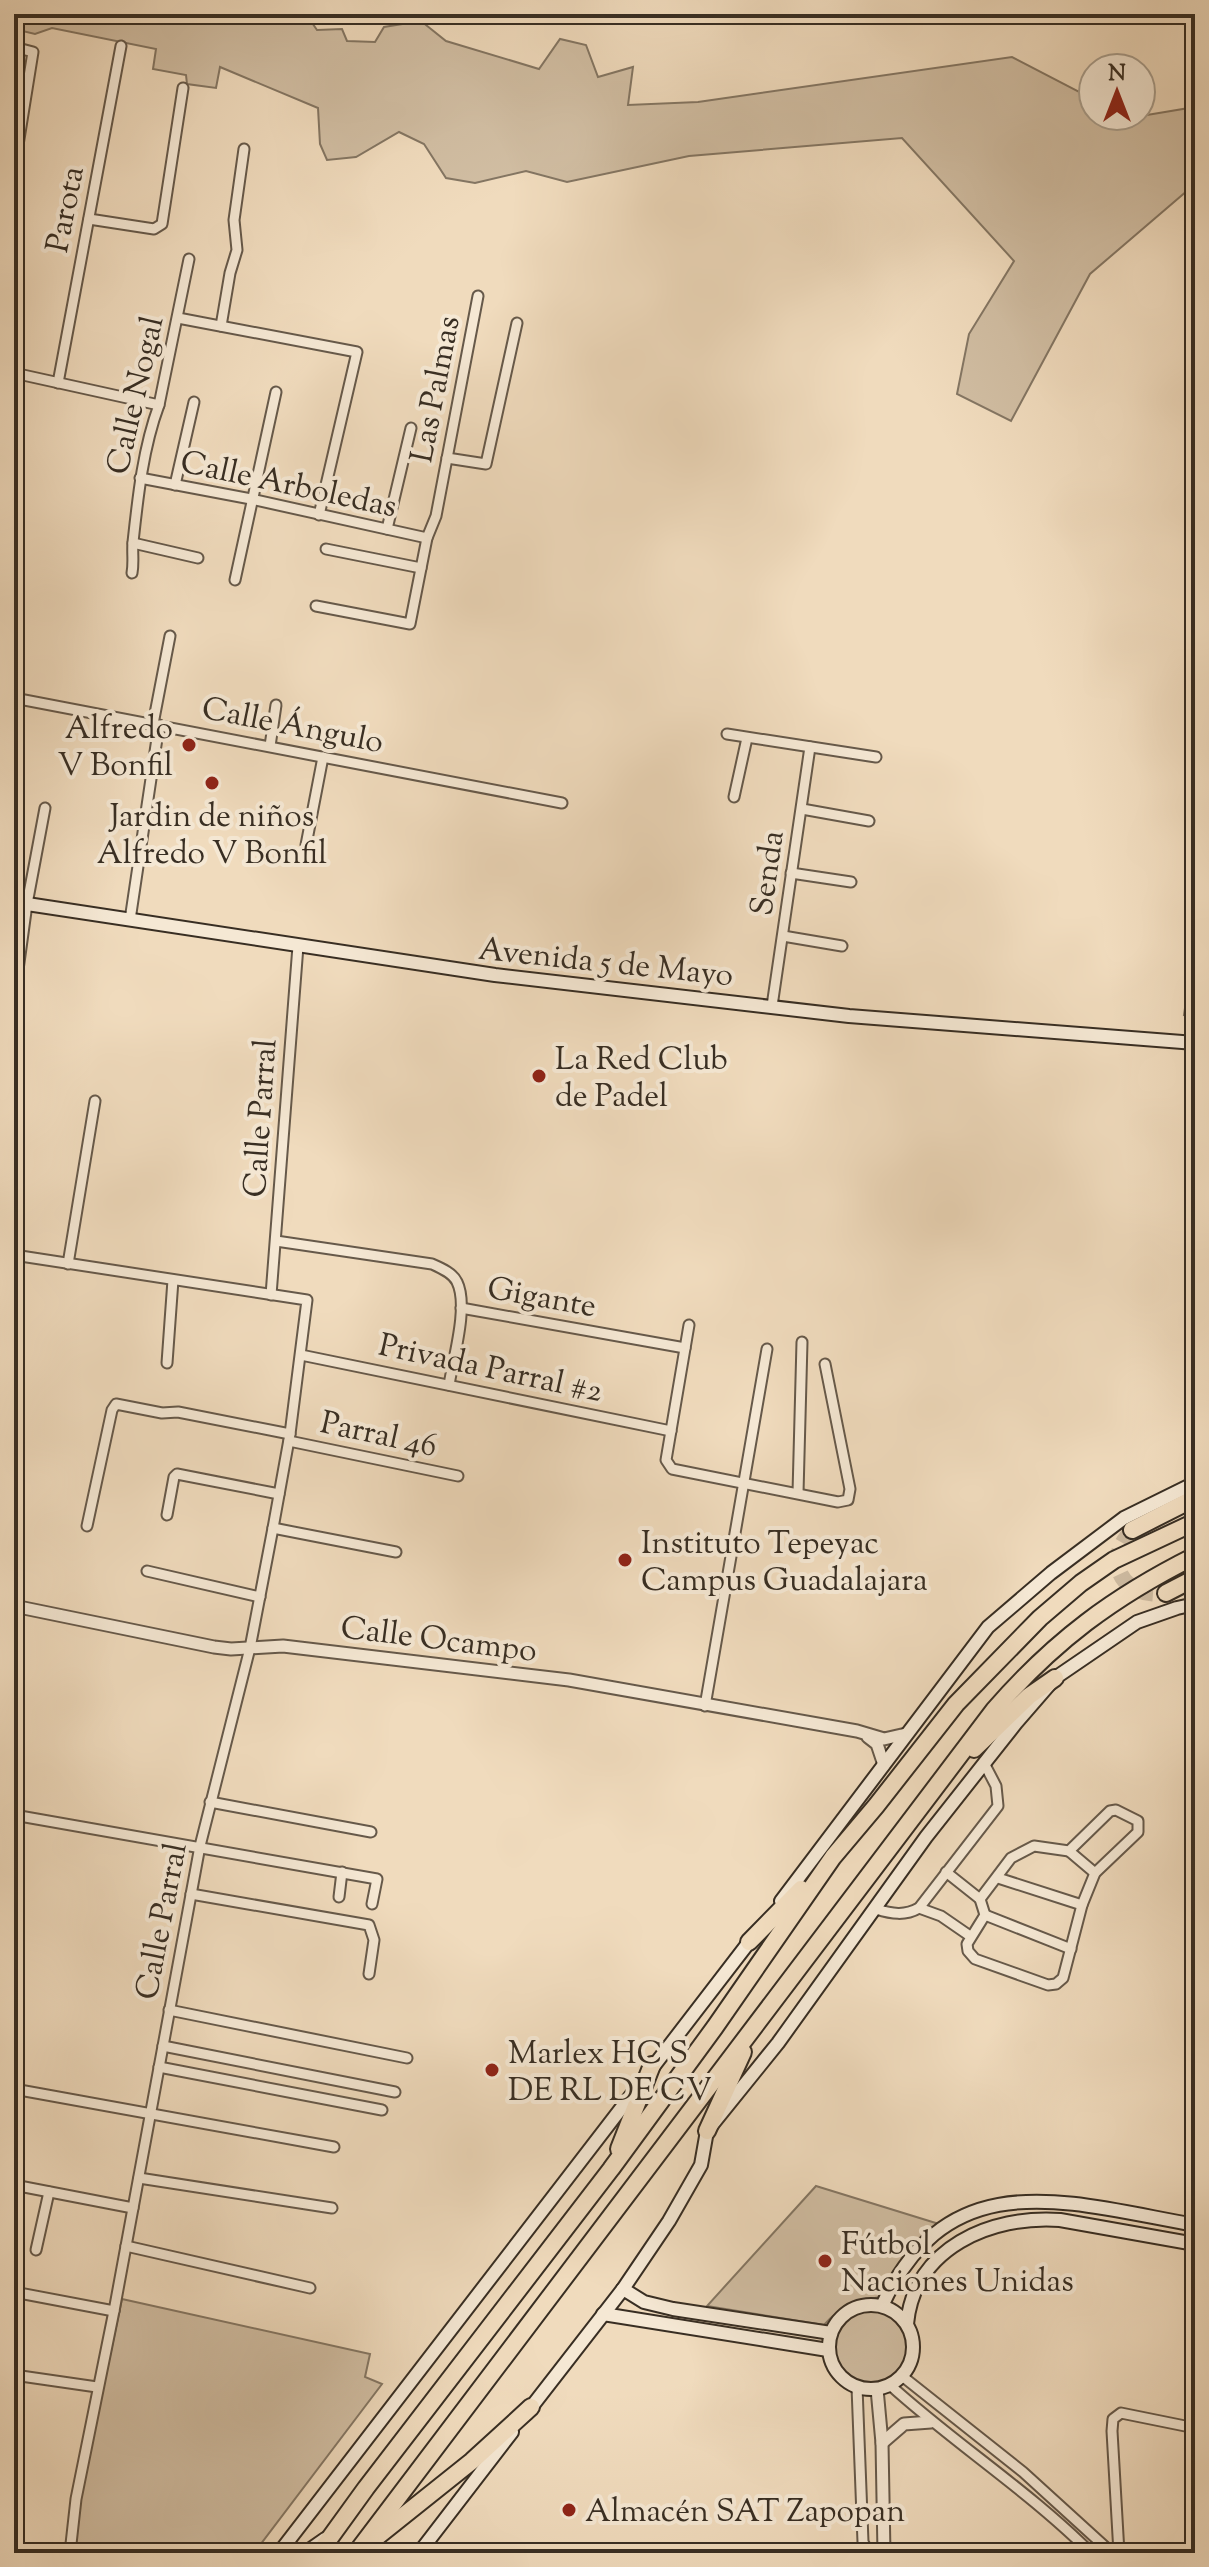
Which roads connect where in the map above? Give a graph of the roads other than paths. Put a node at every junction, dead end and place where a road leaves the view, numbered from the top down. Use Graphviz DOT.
graph roads {
  1 [pos="121,46"];
  2 [pos="14,47"];
  3 [pos="183,88"];
  4 [pos="18,122"];
  5 [pos="244,149"];
  6 [pos="14,170"];
  7 [pos="89,219"];
  8 [pos="189,259"];
  9 [pos="478,296"];
  10 [pos="178,318"];
  11 [pos="517,323"];
  12 [pos="221,326"];
  13 [pos="14,373"];
  14 [pos="58,383"];
  15 [pos="276,392"];
  16 [pos="194,402"];
  17 [pos="159,405"];
  18 [pos="411,428"];
  19 [pos="447,458"];
  20 [pos="140,478"];
  21 [pos="175,485"];
  22 [pos="251,499"];
  23 [pos="319,515"];
  24 [pos="387,529"];
  25 [pos="427,538"];
  26 [pos="133,543"];
  27 [pos="326,549"];
  28 [pos="198,558"];
  29 [pos="421,568"];
  30 [pos="132,573"];
  31 [pos="235,580"];
  32 [pos="316,606"];
  33 [pos="170,636"];
  34 [pos="14,698"];
  35 [pos="276,705"];
  36 [pos="156,724"];
  37 [pos="727,734"];
  38 [pos="747,738"];
  39 [pos="270,746"];
  40 [pos="810,747"];
  41 [pos="323,757"];
  42 [pos="876,757"];
  43 [pos="734,797"];
  44 [pos="562,803"];
  45 [pos="45,808"];
  46 [pos="802,809"];
  47 [pos="869,821"];
  48 [pos="306,845"];
  49 [pos="791,873"];
  50 [pos="851,882"];
  51 [pos="20,903"];
  52 [pos="130,920"];
  53 [pos="783,936"];
  54 [pos="298,946"];
  55 [pos="842,946"];
  56 [pos="14,999"];
  57 [pos="772,1006"];
  58 [pos="1195,1043"];
  59 [pos="95,1101"];
  60 [pos="276,1241"];
  61 [pos="14,1255"];
  62 [pos="68,1264"];
  63 [pos="173,1280"];
  64 [pos="271,1295"];
  65 [pos="461,1308"];
  66 [pos="689,1325"];
  67 [pos="802,1342"];
  68 [pos="685,1348"];
  69 [pos="767,1349"];
  70 [pos="301,1355"];
  71 [pos="167,1363"];
  72 [pos="825,1364"];
  73 [pos="449,1385"];
  74 [pos="671,1431"];
  75 [pos="290,1437"];
  76 [pos="458,1476"];
  77 [pos="746,1482"];
  78 [pos="1195,1483"];
  79 [pos="798,1493"];
  80 [pos="279,1494"];
  81 [pos="1195,1498"];
  82 [pos="167,1515"];
  83 [pos="1195,1522"];
  84 [pos="87,1526"];
  85 [pos="273,1528"];
  86 [pos="1132,1530"];
  87 [pos="396,1552"];
  88 [pos="1195,1556"];
  89 [pos="147,1571"];
  90 [pos="1195,1578"];
  91 [pos="1166,1593"];
  92 [pos="260,1597"];
  93 [pos="1195,1604"];
  94 [pos="14,1606"];
  95 [pos="250,1648"];
  96 [pos="1055,1678"];
  97 [pos="705,1706"];
  98 [pos="857,1731"];
  99 [pos="906,1734"];
  100 [pos="984,1763"];
  101 [pos="884,1765"];
  102 [pos="937,1787"];
  103 [pos="210,1802"];
  104 [pos="14,1815"];
  105 [pos="371,1832"];
  106 [pos="200,1846"];
  107 [pos="1069,1851"];
  108 [pos="833,1857"];
  109 [pos="342,1872"];
  110 [pos="946,1872"];
  111 [pos="1095,1873"];
  112 [pos="998,1878"];
  113 [pos="191,1894"];
  114 [pos="339,1897"];
  115 [pos="980,1899"];
  116 [pos="372,1904"];
  117 [pos="1082,1905"];
  118 [pos="919,1908"];
  119 [pos="876,1909"];
  120 [pos="985,1915"];
  121 [pos="970,1936"];
  122 [pos="749,1942"];
  123 [pos="1071,1949"];
  124 [pos="369,1974"];
  125 [pos="169,2010"];
  126 [pos="755,2025"];
  127 [pos="163,2046"];
  128 [pos="407,2058"];
  129 [pos="652,2065"];
  130 [pos="159,2067"];
  131 [pos="14,2089"];
  132 [pos="395,2092"];
  133 [pos="382,2110"];
  134 [pos="151,2112"];
  135 [pos="707,2131"];
  136 [pos="334,2147"];
  137 [pos="611,2169"];
  138 [pos="139,2178"];
  139 [pos="14,2185"];
  140 [pos="49,2192"];
  141 [pos="133,2208"];
  142 [pos="332,2208"];
  143 [pos="1195,2225"];
  144 [pos="1195,2244"];
  145 [pos="126,2246"];
  146 [pos="36,2250"];
  147 [pos="310,2288"];
  148 [pos="623,2289"];
  149 [pos="14,2292"];
  150 [pos="882,2306"];
  151 [pos="114,2311"];
  152 [pos="603,2314"];
  153 [pos="907,2324"];
  154 [pos="831,2333"];
  155 [pos="828,2350"];
  156 [pos="14,2375"];
  157 [pos="902,2376"];
  158 [pos="890,2385"];
  159 [pos="97,2387"];
  160 [pos="857,2387"];
  161 [pos="877,2389"];
  162 [pos="531,2407"];
  163 [pos="931,2422"];
  164 [pos="1195,2428"];
  165 [pos="1195,2437"];
  166 [pos="882,2443"];
  167 [pos="1023,2472"];
  168 [pos="1013,2485"];
  169 [pos="1077,2520"];
  170 [pos="337,2530"];
  171 [pos="1068,2530"];
  172 [pos="70,2553"];
  173 [pos="279,2553"];
  174 [pos="305,2553"];
  175 [pos="319,2553"];
  176 [pos="356,2553"];
  177 [pos="419,2553"];
  178 [pos="869,2553"];
  179 [pos="884,2553"];
  180 [pos="1091,2553"];
  181 [pos="1112,2553"];
  182 [pos="1119,2553"];
  1 -- 7 [label="street, Parota"];
  2 -- 4 [label="street"];
  3 -- 7 [label="street"];
  4 -- 6 [label="street"];
  5 -- 12 [label="street"];
  7 -- 14 [label="street, Parota"];
  8 -- 10 [label="street, Calle Nogal"];
  9 -- 19 [label="street, Las Palmas"];
  10 -- 12 [label="street"];
  10 -- 17 [label="street, Calle Nogal"];
  11 -- 19 [label="street"];
  12 -- 23 [label="street"];
  13 -- 14 [label="street, Calle Arboledas"];
  14 -- 17 [label="street, Calle Arboledas"];
  15 -- 22 [label="street"];
  16 -- 21 [label="street"];
  17 -- 20 [label="street, Calle Nogal"];
  18 -- 24 [label="street"];
  19 -- 25 [label="street, Las Palmas"];
  20 -- 21 [label="street, Calle Arboledas"];
  20 -- 26 [label="street, Calle Nogal"];
  21 -- 22 [label="street, Calle Arboledas"];
  22 -- 23 [label="street, Calle Arboledas"];
  22 -- 31 [label="street"];
  23 -- 24 [label="street, Calle Arboledas"];
  24 -- 25 [label="street, Calle Arboledas"];
  25 -- 29 [label="street, Las Palmas"];
  26 -- 28 [label="street"];
  26 -- 30 [label="street, Calle Nogal"];
  27 -- 29 [label="street"];
  29 -- 32 [label="street, Las Palmas"];
  33 -- 36 [label="street"];
  34 -- 36 [label="street, Calle Ángulo"];
  35 -- 39 [label="street"];
  36 -- 39 [label="street, Calle Ángulo"];
  36 -- 52 [label="street"];
  37 -- 38 [label="street"];
  38 -- 40 [label="street"];
  38 -- 43 [label="street"];
  39 -- 41 [label="street, Calle Ángulo"];
  40 -- 42 [label="street"];
  40 -- 46 [label="street, Senda"];
  41 -- 44 [label="street, Calle Ángulo"];
  41 -- 48 [label="street"];
  45 -- 51 [label="street"];
  46 -- 47 [label="street"];
  46 -- 49 [label="street, Senda"];
  49 -- 50 [label="street"];
  49 -- 53 [label="street, Senda"];
  51 -- 52 [label="main road, Avenida 5 de Mayo"];
  51 -- 56 [label="street"];
  52 -- 54 [label="main road, Avenida 5 de Mayo"];
  53 -- 55 [label="street"];
  53 -- 57 [label="street, Senda"];
  54 -- 57 [label="main road, Avenida 5 de Mayo"];
  54 -- 60 [label="street, Calle Parral"];
  57 -- 58 [label="main road, Avenida 5 de Mayo"];
  59 -- 62 [label="street"];
  60 -- 64 [label="street, Calle Parral"];
  60 -- 65 [label="street, Gigante"];
  61 -- 62 [label="street"];
  62 -- 63 [label="street"];
  63 -- 64 [label="street"];
  63 -- 71 [label="street"];
  64 -- 70 [label="street, Calle Parral"];
  65 -- 68 [label="street, Gigante"];
  65 -- 73 [label="street"];
  66 -- 68 [label="street"];
  67 -- 79 [label="street"];
  68 -- 74 [label="street"];
  69 -- 77 [label="street"];
  70 -- 73 [label="street, Privada Parral #2"];
  70 -- 75 [label="street, Calle Parral"];
  72 -- 79 [label="street"];
  73 -- 74 [label="street, Privada Parral #2"];
  74 -- 77 [label="street"];
  75 -- 76 [label="street, Parral 46"];
  75 -- 80 [label="street, Calle Parral"];
  75 -- 84 [label="street, Parral 46"];
  77 -- 79 [label="street"];
  77 -- 97 [label="street"];
  78 -- 99 [label="main road"];
  80 -- 82 [label="street"];
  80 -- 85 [label="street, Calle Parral"];
  81 -- 86 [label="highway"];
  83 -- 108 [label="highway"];
  85 -- 87 [label="street"];
  85 -- 92 [label="street, Calle Parral"];
  88 -- 102 [label="highway"];
  89 -- 92 [label="street"];
  90 -- 91 [label="highway"];
  92 -- 95 [label="street, Calle Parral"];
  93 -- 96 [label="main road"];
  94 -- 95 [label="street, Calle Ocampo"];
  95 -- 97 [label="street, Calle Ocampo"];
  95 -- 103 [label="street, Calle Parral"];
  96 -- 100 [label="main road"];
  96 -- 102 [label="highway"];
  97 -- 98 [label="street, Calle Ocampo"];
  98 -- 99 [label="street, Calle Ocampo"];
  98 -- 101 [label="street"];
  99 -- 101 [label="main road"];
  100 -- 110 [label="street"];
  100 -- 119 [label="main road"];
  101 -- 122 [label="main road"];
  102 -- 126 [label="highway"];
  103 -- 105 [label="street"];
  103 -- 106 [label="street, Calle Parral"];
  104 -- 106 [label="street"];
  106 -- 109 [label="street"];
  106 -- 113 [label="street, Calle Parral"];
  107 -- 111 [label="street"];
  107 -- 111 [label="street"];
  107 -- 112 [label="street"];
  108 -- 122 [label="highway"];
  108 -- 137 [label="highway"];
  109 -- 114 [label="street"];
  109 -- 116 [label="street"];
  110 -- 115 [label="street"];
  110 -- 118 [label="street"];
  111 -- 117 [label="street"];
  112 -- 115 [label="street"];
  112 -- 117 [label="street"];
  113 -- 124 [label="street"];
  113 -- 125 [label="street, Calle Parral"];
  115 -- 120 [label="street"];
  117 -- 123 [label="street"];
  118 -- 119 [label="street"];
  118 -- 121 [label="street"];
  119 -- 135 [label="main road"];
  120 -- 121 [label="street"];
  120 -- 123 [label="street"];
  121 -- 123 [label="street"];
  122 -- 129 [label="main road"];
  125 -- 127 [label="street, Calle Parral"];
  125 -- 128 [label="street"];
  126 -- 135 [label="highway"];
  126 -- 176 [label="highway"];
  127 -- 130 [label="street, Calle Parral"];
  127 -- 132 [label="street"];
  129 -- 137 [label="highway"];
  129 -- 173 [label="main road"];
  130 -- 133 [label="street"];
  130 -- 134 [label="street, Calle Parral"];
  131 -- 134 [label="street"];
  134 -- 136 [label="street"];
  134 -- 138 [label="street, Calle Parral"];
  135 -- 148 [label="main road"];
  137 -- 170 [label="highway"];
  138 -- 141 [label="street, Calle Parral"];
  138 -- 142 [label="street"];
  139 -- 140 [label="street"];
  140 -- 141 [label="street"];
  140 -- 146 [label="street"];
  141 -- 145 [label="street, Calle Parral"];
  143 -- 150 [label="main road"];
  144 -- 153 [label="main road"];
  145 -- 147 [label="street"];
  145 -- 151 [label="street, Calle Parral"];
  148 -- 152 [label="main road"];
  148 -- 154 [label="main road"];
  149 -- 151 [label="street"];
  150 -- 153 [label="main road"];
  150 -- 154 [label="main road"];
  151 -- 159 [label="street, Calle Parral"];
  152 -- 155 [label="main road"];
  152 -- 162 [label="main road"];
  153 -- 157 [label="main road"];
  154 -- 155 [label="main road"];
  155 -- 160 [label="main road"];
  156 -- 159 [label="street"];
  157 -- 158 [label="main road"];
  157 -- 167 [label="street"];
  158 -- 161 [label="main road"];
  158 -- 163 [label="street"];
  159 -- 172 [label="street, Calle Parral"];
  160 -- 161 [label="main road"];
  160 -- 178 [label="street"];
  161 -- 166 [label="street"];
  162 -- 176 [label="highway"];
  162 -- 177 [label="main road"];
  163 -- 166 [label="street"];
  163 -- 168 [label="street"];
  164 -- 165 [label="street"];
  164 -- 182 [label="street"];
  166 -- 179 [label="street"];
  167 -- 168 [label="street"];
  167 -- 169 [label="street"];
  168 -- 171 [label="street"];
  169 -- 171 [label="street"];
  169 -- 181 [label="street"];
  170 -- 174 [label="main road"];
  170 -- 175 [label="highway"];
  171 -- 180 [label="street"];
}
